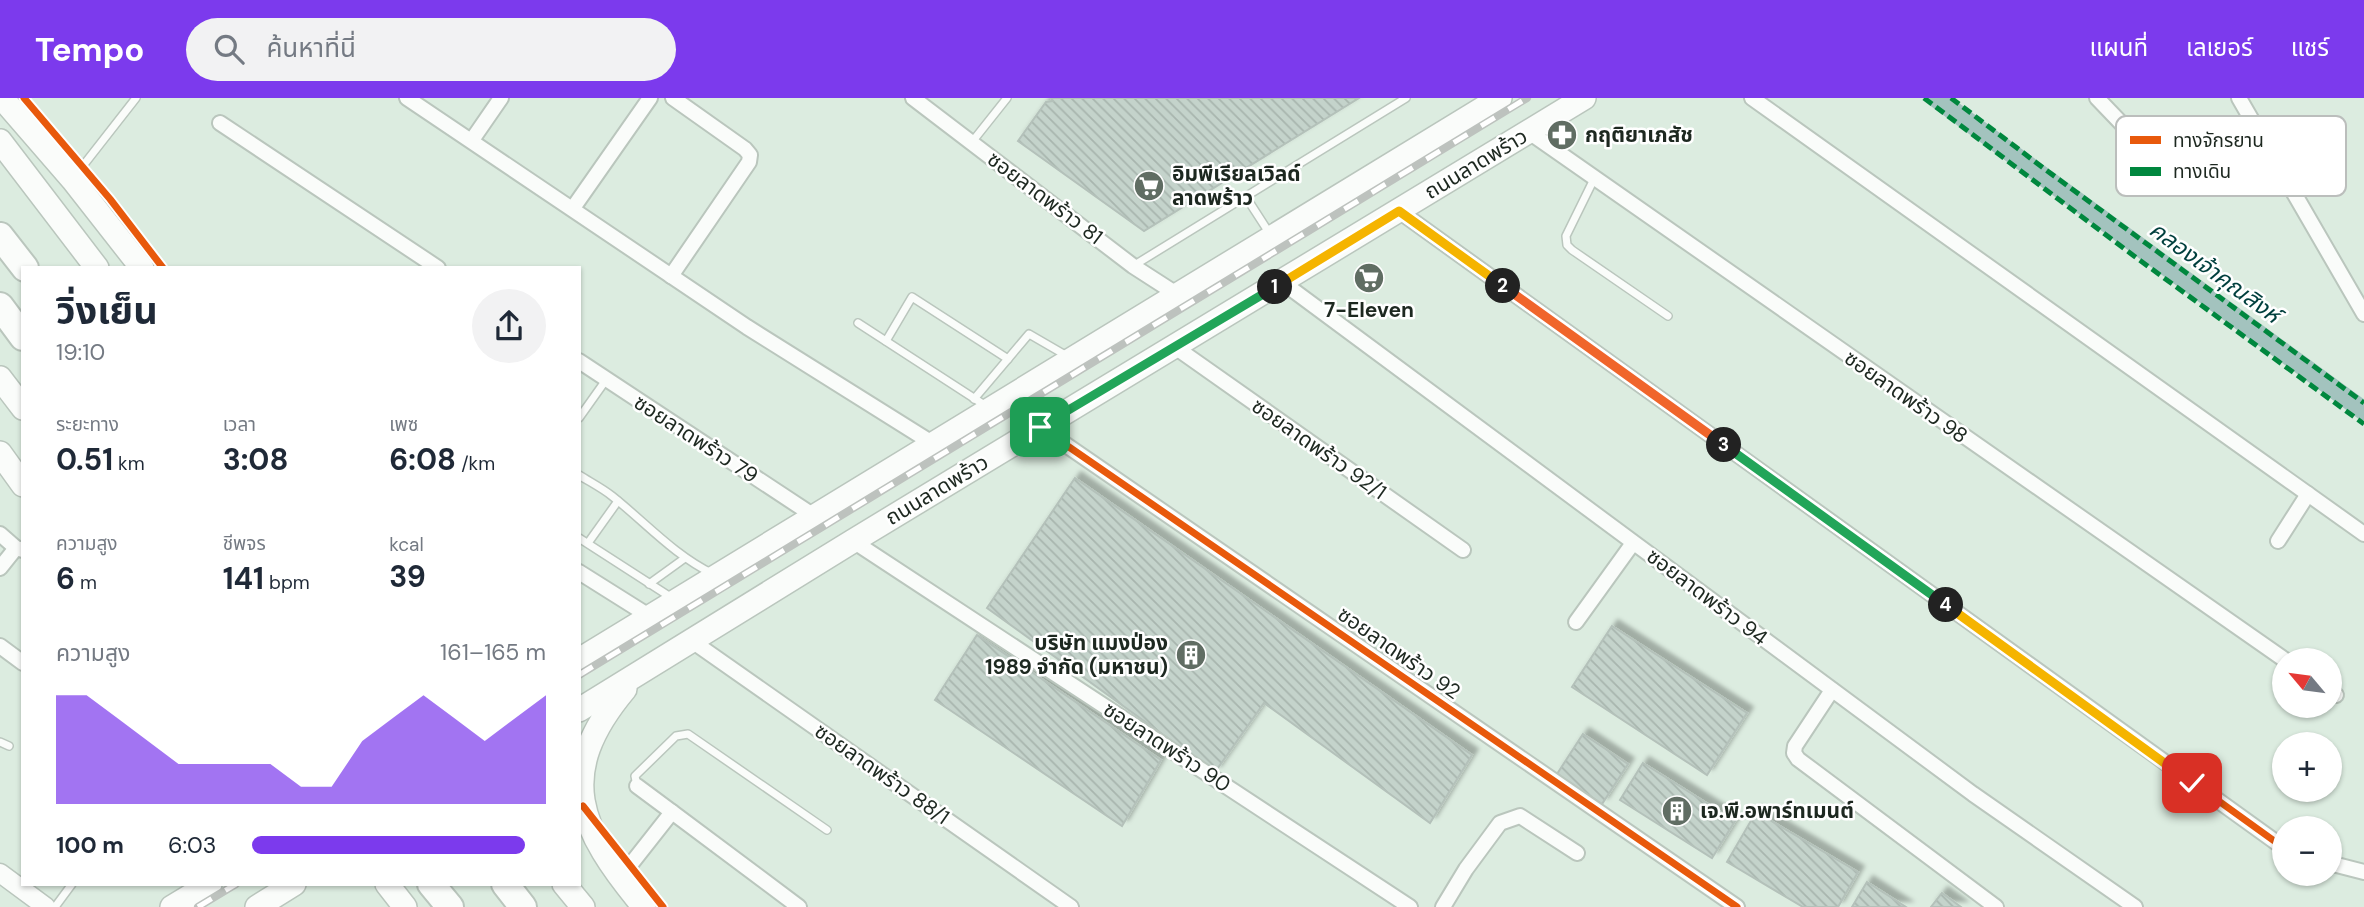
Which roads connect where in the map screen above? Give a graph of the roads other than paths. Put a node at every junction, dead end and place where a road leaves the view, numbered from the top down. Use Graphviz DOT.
graph roads {
  1 [pos="2,98"];
  2 [pos="136,98"];
  3 [pos="407,98"];
  4 [pos="501,98"];
  5 [pos="650,98"];
  6 [pos="673,98"];
  7 [pos="914,98"];
  8 [pos="1007,98"];
  9 [pos="1406,98"];
  10 [pos="1500,98"];
  11 [pos="1584,98"];
  12 [pos="1752,98"];
  13 [pos="2097,98"];
  14 [pos="2239,98"];
  15 [pos="2249,116"];
  16 [pos="2116,118"];
  17 [pos="220,123"];
  18 [pos="1529,132"];
  19 [pos="0,141"];
  20 [pos="472,141"];
  21 [pos="972,142"];
  22 [pos="1594,179"];
  23 [pos="73,180"];
  24 [pos="2296,196"];
  25 [pos="1246,197"];
  26 [pos="573,208"];
  27 [pos="1399,211"];
  28 [pos="0,236"];
  29 [pos="1272,237"];
  30 [pos="22,266"];
  31 [pos="95,266"];
  32 [pos="140,266"];
  33 [pos="435,266"];
  34 [pos="1133,266"];
  35 [pos="671,276"];
  36 [pos="1282,282"];
  37 [pos="1178,295"];
  38 [pos="0,306"];
  39 [pos="2364,314"];
  40 [pos="1668,316"];
  41 [pos="858,323"];
  42 [pos="21,334"];
  43 [pos="886,341"];
  44 [pos="1175,347"];
  45 [pos="1008,359"];
  46 [pos="1072,359"];
  47 [pos="581,362"];
  48 [pos="0,378"];
  49 [pos="606,379"];
  50 [pos="982,403"];
  51 [pos="21,405"];
  52 [pos="581,415"];
  53 [pos="1040,427"];
  54 [pos="932,443"];
  55 [pos="0,453"];
  56 [pos="581,476"];
  57 [pos="21,482"];
  58 [pos="2308,494"];
  59 [pos="618,501"];
  60 [pos="814,516"];
  61 [pos="0,534"];
  62 [pos="2364,534"];
  63 [pos="581,539"];
  64 [pos="853,541"];
  65 [pos="2278,541"];
  66 [pos="588,543"];
  67 [pos="1633,543"];
  68 [pos="20,549"];
  69 [pos="1463,550"];
  70 [pos="685,558"];
  71 [pos="0,568"];
  72 [pos="581,573"];
  73 [pos="716,575"];
  74 [pos="649,584"];
  75 [pos="676,600"];
  76 [pos="649,616"];
  77 [pos="1576,622"];
  78 [pos="622,633"];
  79 [pos="692,641"];
  80 [pos="0,646"];
  81 [pos="581,648"];
  82 [pos="2272,651"];
  83 [pos="581,659"];
  84 [pos="21,662"];
  85 [pos="636,676"];
  86 [pos="1832,690"];
  87 [pos="581,709"];
  88 [pos="0,742"];
  89 [pos="9,746"];
  90 [pos="636,786"];
  91 [pos="672,812"];
  92 [pos="827,830"];
  93 [pos="2272,839"];
  94 [pos="1577,853"];
  95 [pos="2342,866"];
  96 [pos="2364,872"];
  97 [pos="0,873"];
  98 [pos="620,878"];
  99 [pos="71,886"];
  100 [pos="190,886"];
  101 [pos="207,886"];
  102 [pos="291,886"];
  103 [pos="389,886"];
  104 [pos="433,886"];
  105 [pos="507,886"];
  106 [pos="566,886"];
  107 [pos="46,907"];
  108 [pos="55,907"];
  109 [pos="166,907"];
  110 [pos="172,907"];
  111 [pos="257,907"];
  112 [pos="405,907"];
  113 [pos="450,907"];
  114 [pos="523,907"];
  115 [pos="583,907"];
  116 [pos="644,907"];
  117 [pos="799,907"];
  118 [pos="1071,907"];
  119 [pos="1410,907"];
  120 [pos="1443,907"];
  121 [pos="1737,907"];
  122 [pos="1996,907"];
  123 [pos="2135,907"];
  1 -- 23 [label="main road"];
  2 -- 23 [label="lane"];
  3 -- 20 [label="street"];
  4 -- 20 [label="street"];
  5 -- 26 [label="street"];
  6 -- 35 [label="street"];
  7 -- 21 [label="street, ซอยลาดพร้าว 81"];
  8 -- 21 [label="lane"];
  9 -- 25 [label="lane"];
  10 -- 29 [label="main road, ถนนลาดพร้าว"];
  11 -- 18 [label="main road, ถนนลาดพร้าว"];
  12 -- 58 [label="street"];
  13 -- 16 [label="street"];
  14 -- 15 [label="street"];
  17 -- 33 [label="street"];
  18 -- 22 [label="street, ซอยลาดพร้าว 98"];
  18 -- 27 [label="main road, ถนนลาดพร้าว"];
  19 -- 31 [label="main road"];
  20 -- 26 [label="street"];
  21 -- 34 [label="street, ซอยลาดพร้าว 81"];
  22 -- 40 [label="lane"];
  22 -- 82 [label="street, ซอยลาดพร้าว 98"];
  23 -- 32 [label="main road"];
  24 -- 39 [label="street"];
  25 -- 29 [label="lane"];
  25 -- 34 [label="lane"];
  26 -- 35 [label="street"];
  27 -- 36 [label="main road, ถนนลาดพร้าว"];
  27 -- 93 [label="street"];
  28 -- 30 [label="highway"];
  29 -- 37 [label="main road, ถนนลาดพร้าว"];
  34 -- 37 [label="street, ซอยลาดพร้าว 81"];
  35 -- 54 [label="street"];
  36 -- 44 [label="main road, ถนนลาดพร้าว"];
  36 -- 67 [label="street, ซอยลาดพร้าว 94"];
  37 -- 46 [label="main road, ถนนลาดพร้าว"];
  38 -- 42 [label="highway"];
  41 -- 43 [label="lane"];
  43 -- 45 [label="lane"];
  43 -- 50 [label="lane"];
  44 -- 53 [label="main road, ถนนลาดพร้าว"];
  44 -- 69 [label="street, ซอยลาดพร้าว 92/1"];
  45 -- 46 [label="lane"];
  45 -- 50 [label="lane"];
  46 -- 50 [label="main road, ถนนลาดพร้าว"];
  47 -- 49 [label="street, ซอยลาดพร้าว 79"];
  48 -- 51 [label="main road"];
  49 -- 52 [label="lane"];
  49 -- 60 [label="street, ซอยลาดพร้าว 79"];
  50 -- 54 [label="main road, ถนนลาดพร้าว"];
  53 -- 64 [label="main road, ถนนลาดพร้าว"];
  53 -- 121 [label="street, ซอยลาดพร้าว 92"];
  54 -- 60 [label="main road, ถนนลาดพร้าว"];
  55 -- 57 [label="main road"];
  56 -- 59 [label="lane"];
  58 -- 62 [label="street"];
  58 -- 65 [label="street"];
  59 -- 66 [label="lane"];
  59 -- 70 [label="lane"];
  60 -- 73 [label="main road, ถนนลาดพร้าว"];
  61 -- 68 [label="street"];
  63 -- 66 [label="lane"];
  64 -- 79 [label="main road, ถนนลาดพร้าว"];
  64 -- 119 [label="street, ซอยลาดพร้าว 90"];
  66 -- 74 [label="lane"];
  67 -- 77 [label="street"];
  67 -- 86 [label="street, ซอยลาดพร้าว 94"];
  68 -- 71 [label="street"];
  70 -- 73 [label="lane"];
  70 -- 74 [label="lane"];
  72 -- 76 [label="street"];
  73 -- 75 [label="main road, ถนนลาดพร้าว"];
  74 -- 75 [label="lane"];
  75 -- 76 [label="main road, ถนนลาดพร้าว"];
  76 -- 78 [label="main road, ถนนลาดพร้าว"];
  78 -- 81 [label="main road"];
  78 -- 83 [label="main road, ถนนลาดพร้าว"];
  79 -- 85 [label="main road, ถนนลาดพร้าว"];
  79 -- 118 [label="street, ซอยลาดพร้าว 88/1"];
  80 -- 84 [label="street"];
  85 -- 87 [label="main road, ถนนลาดพร้าว"];
  85 -- 98 [label="main road"];
  86 -- 122 [label="street"];
  86 -- 123 [label="street, ซอยลาดพร้าว 94"];
  88 -- 89 [label="lane"];
  90 -- 91 [label="street"];
  90 -- 92 [label="lane"];
  91 -- 98 [label="street"];
  91 -- 117 [label="street"];
  94 -- 120 [label="street"];
  95 -- 96 [label="street"];
  97 -- 107 [label="street"];
  98 -- 116 [label="main road"];
  99 -- 108 [label="lane"];
  100 -- 109 [label="main road"];
  101 -- 110 [label="main road"];
  102 -- 111 [label="main road"];
  103 -- 112 [label="main road"];
  104 -- 113 [label="highway"];
  105 -- 114 [label="highway"];
  106 -- 115 [label="main road"];
}
